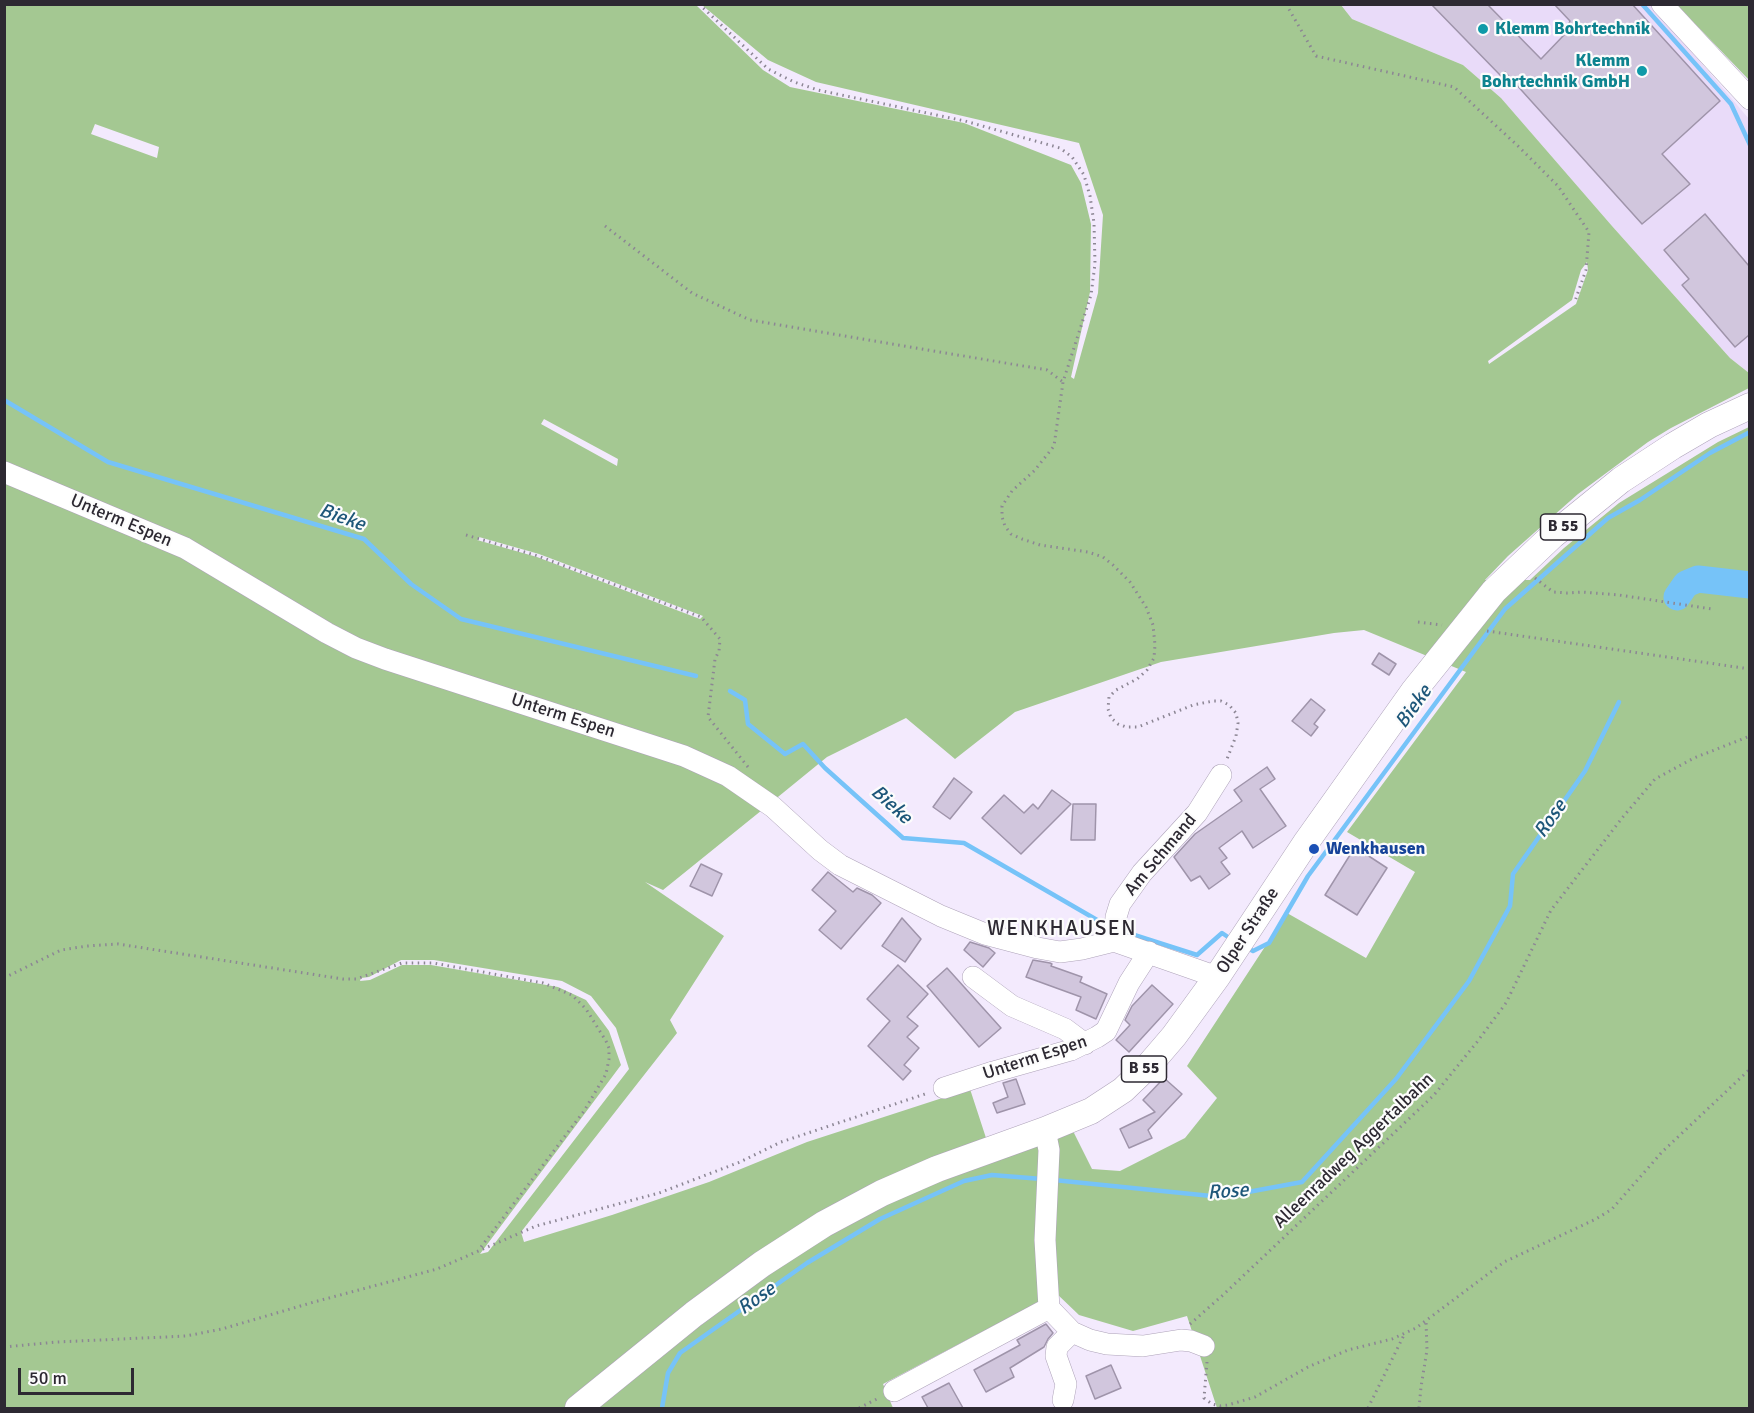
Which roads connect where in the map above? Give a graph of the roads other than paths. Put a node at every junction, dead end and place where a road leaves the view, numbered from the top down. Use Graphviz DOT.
graph roads {
  1 [pos="1662,4"];
  2 [pos="1749,99"];
  3 [pos="1749,406"];
  4 [pos="4,472"];
  5 [pos="1221,775"];
  6 [pos="1114,941"];
  7 [pos="1149,952"];
  8 [pos="1224,967"];
  9 [pos="973,976"];
  10 [pos="1085,1044"];
  11 [pos="944,1088"];
  12 [pos="1045,1130"];
  13 [pos="1049,1308"];
  14 [pos="1072,1332"];
  15 [pos="1204,1346"];
  16 [pos="894,1391"];
  17 [pos="1063,1400"];
  18 [pos="578,1408"];
  1 -- 2 [label="street"];
  3 -- 8 [label="main road, Olper Straße / B 55"];
  4 -- 6 [label="street, Unterm Espen"];
  5 -- 6 [label="street, Am Schmand"];
  6 -- 7 [label="street"];
  7 -- 8 [label="street"];
  7 -- 10 [label="street, Unterm Espen"];
  8 -- 12 [label="main road, Olper Straße / B 55"];
  9 -- 10 [label="street"];
  10 -- 11 [label="street, Unterm Espen"];
  12 -- 13 [label="street"];
  12 -- 18 [label="main road, B 55"];
  13 -- 14 [label="street"];
  13 -- 16 [label="street"];
  14 -- 15 [label="street"];
  14 -- 17 [label="street"];
}
